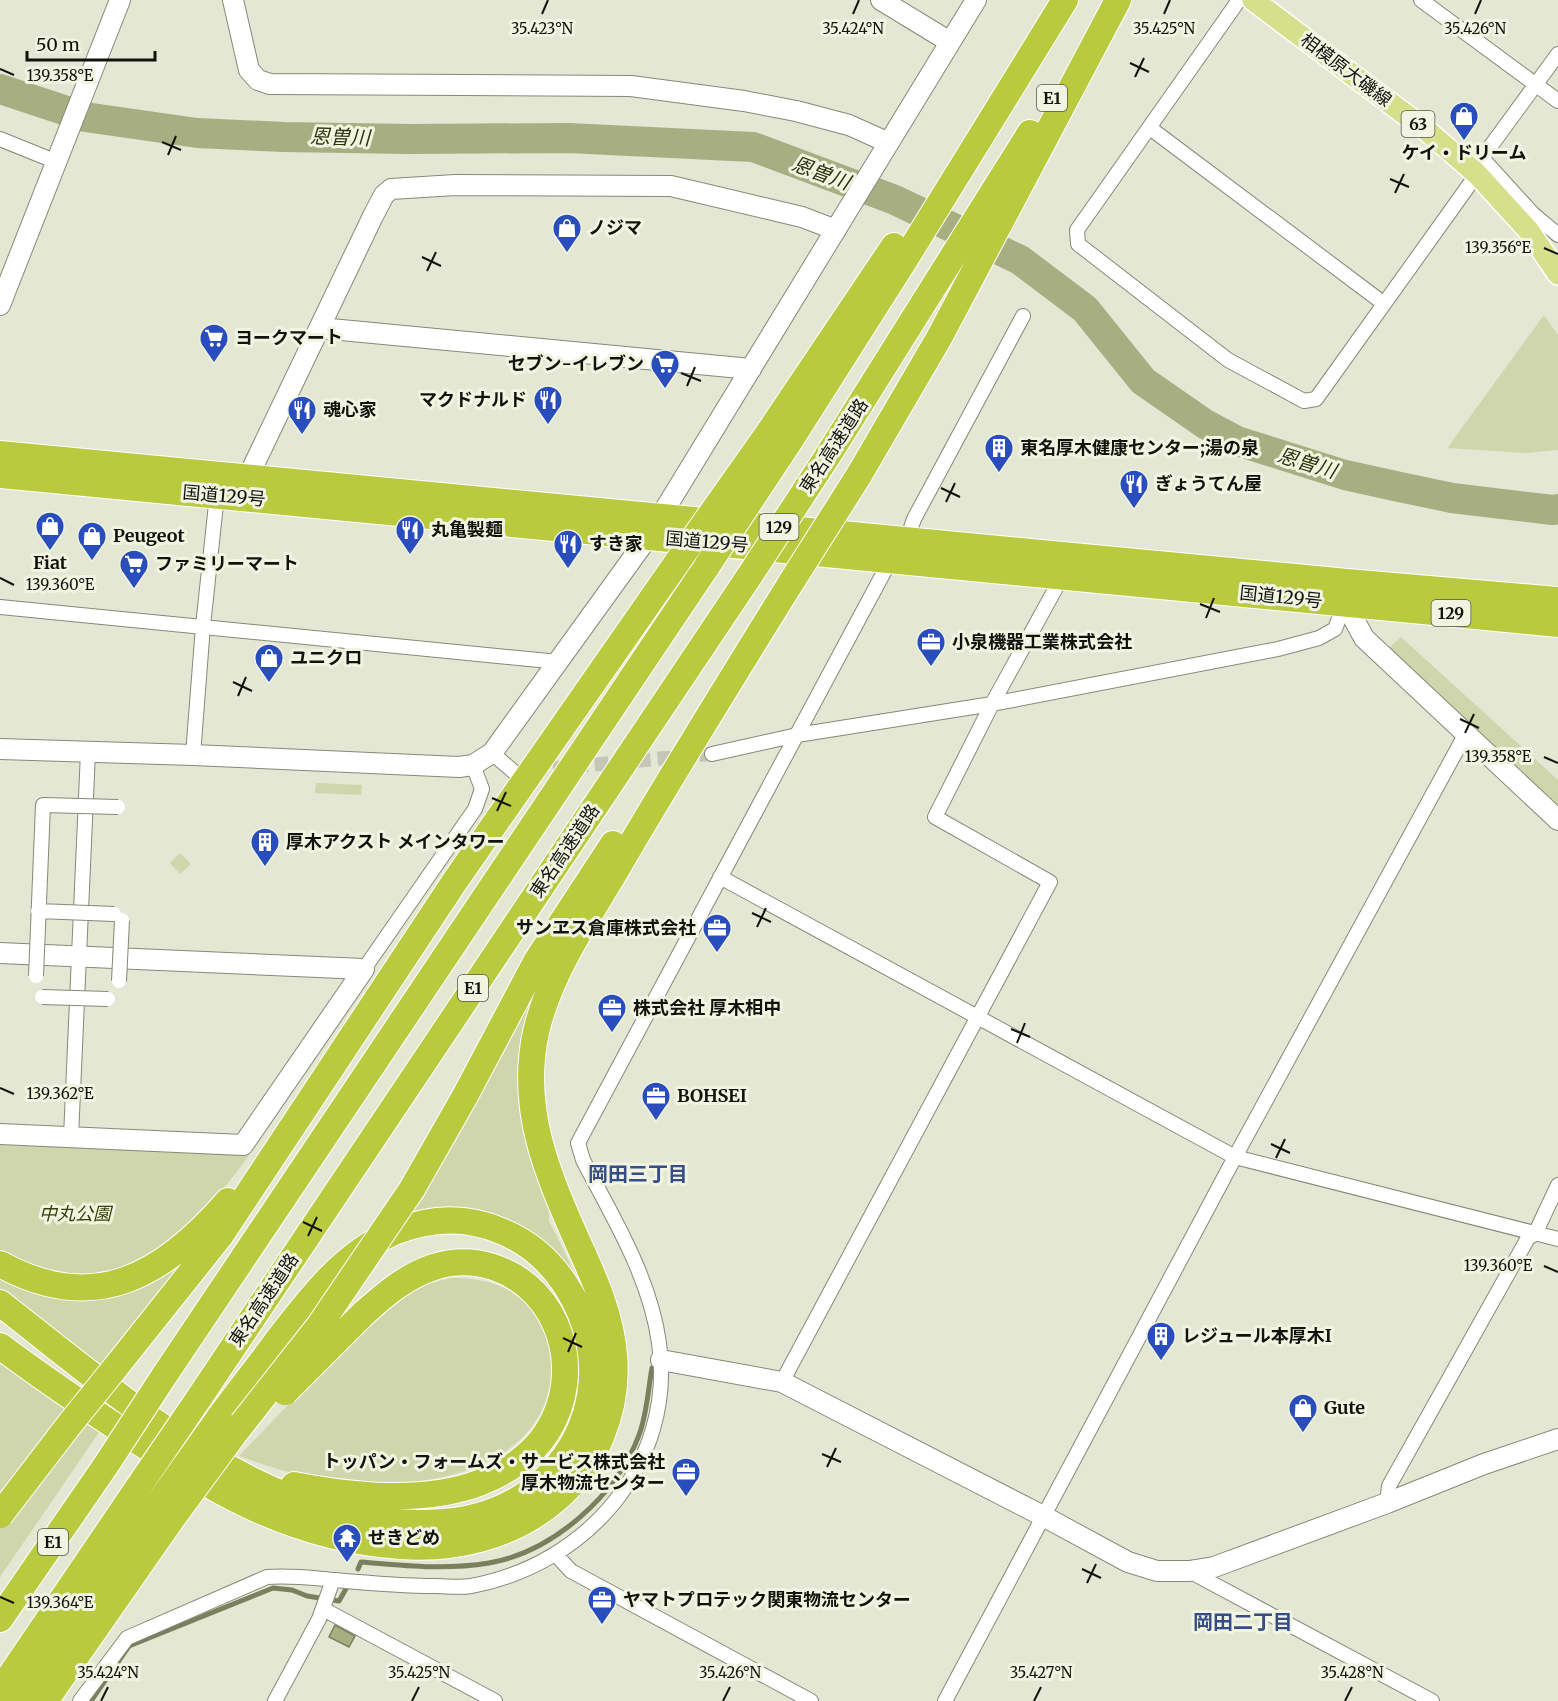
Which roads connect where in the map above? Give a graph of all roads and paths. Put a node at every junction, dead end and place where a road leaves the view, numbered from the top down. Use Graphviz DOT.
graph roads {
  1 [pos="120,0"];
  2 [pos="233,0"];
  3 [pos="880,0"];
  4 [pos="976,0"];
  5 [pos="1065,0"];
  6 [pos="1113,0"];
  7 [pos="1118,0"];
  8 [pos="1239,0"];
  9 [pos="1253,0"];
  10 [pos="1421,0"];
  11 [pos="950,42"];
  12 [pos="1558,54"];
  13 [pos="1536,85"];
  14 [pos="1558,101"];
  15 [pos="1150,128"];
  16 [pos="0,139"];
  17 [pos="886,150"];
  18 [pos="57,162"];
  19 [pos="1479,166"];
  20 [pos="949,175"];
  21 [pos="1000,200"];
  22 [pos="840,224"];
  23 [pos="1558,235"];
  24 [pos="1558,274"];
  25 [pos="1383,303"];
  26 [pos="0,305"];
  27 [pos="1023,316"];
  28 [pos="320,328"];
  29 [pos="751,369"];
  30 [pos="0,453"];
  31 [pos="0,475"];
  32 [pos="248,477"];
  33 [pos="217,495"];
  34 [pos="655,526"];
  35 [pos="907,539"];
  36 [pos="891,559"];
  37 [pos="1063,575"];
  38 [pos="792,581"];
  39 [pos="1346,592"];
  40 [pos="1558,600"];
  41 [pos="0,607"];
  42 [pos="1558,624"];
  43 [pos="203,626"];
  44 [pos="559,662"];
  45 [pos="992,704"];
  46 [pos="797,735"];
  47 [pos="1465,735"];
  48 [pos="0,749"];
  49 [pos="88,752"];
  50 [pos="492,753"];
  51 [pos="712,753"];
  52 [pos="193,755"];
  53 [pos="473,765"];
  54 [pos="513,772"];
  55 [pos="118,807"];
  56 [pos="1558,820"];
  57 [pos="720,877"];
  58 [pos="38,911"];
  59 [pos="0,953"];
  60 [pos="79,957"];
  61 [pos="364,969"];
  62 [pos="36,976"];
  63 [pos="118,981"];
  64 [pos="42,997"];
  65 [pos="108,999"];
  66 [pos="978,1017"];
  67 [pos="310,1097"];
  68 [pos="0,1134"];
  69 [pos="71,1137"];
  70 [pos="1235,1157"];
  71 [pos="1558,1185"];
  72 [pos="1534,1234"];
  73 [pos="1558,1239"];
  74 [pos="0,1264"];
  75 [pos="0,1303"];
  76 [pos="0,1346"];
  77 [pos="661,1360"];
  78 [pos="782,1382"];
  79 [pos="1558,1439"];
  80 [pos="232,1470"];
  81 [pos="1387,1503"];
  82 [pos="166,1510"];
  83 [pos="0,1515"];
  84 [pos="1043,1516"];
  85 [pos="556,1555"];
  86 [pos="1189,1571"];
  87 [pos="327,1596"];
  88 [pos="0,1619"];
  89 [pos="0,1691"];
  90 [pos="18,1701"];
  91 [pos="45,1701"];
  92 [pos="80,1701"];
  93 [pos="275,1701"];
  94 [pos="495,1701"];
  95 [pos="811,1701"];
  96 [pos="945,1701"];
  97 [pos="1432,1701"];
  1 -- 18 [label="street"];
  2 -- 17 [label="street"];
  3 -- 11 [label="street"];
  4 -- 11 [label="street"];
  5 -- 20 [label="highway, E1"];
  6 -- 21 [label="highway, 東名高速道路 / E1"];
  7 -- 21 [label="highway"];
  8 -- 15 [label="street"];
  9 -- 19 [label="main road, 相模原大磯線 / 63"];
  10 -- 13 [label="street"];
  11 -- 17 [label="street"];
  12 -- 13 [label="street"];
  13 -- 14 [label="street"];
  13 -- 19 [label="street"];
  15 -- 25 [label="street"];
  15 -- 25 [label="street"];
  16 -- 18 [label="street"];
  17 -- 22 [label="street"];
  18 -- 26 [label="street"];
  19 -- 23 [label="street"];
  19 -- 24 [label="main road, 相模原大磯線 / 63"];
  19 -- 25 [label="street"];
  20 -- 67 [label="highway, bridge"];
  20 -- 88 [label="highway, E1, bridge"];
  21 -- 38 [label="highway, bridge"];
  21 -- 89 [label="highway, 東名高速道路 / E1, bridge"];
  22 -- 28 [label="street"];
  22 -- 29 [label="street"];
  27 -- 35 [label="street"];
  28 -- 29 [label="street"];
  28 -- 32 [label="street"];
  29 -- 34 [label="street"];
  30 -- 32 [label="highway, 国道129号 / 129"];
  31 -- 33 [label="highway, 国道129号 / 129"];
  32 -- 34 [label="highway, 国道129号 / 129"];
  33 -- 34 [label="highway, 国道129号 / 129"];
  33 -- 43 [label="street"];
  34 -- 35 [label="highway, 国道129号 / 129"];
  34 -- 36 [label="highway, 国道129号 / 129"];
  34 -- 44 [label="street"];
  35 -- 39 [label="highway, 国道129号 / 129"];
  36 -- 37 [label="highway, 国道129号 / 129"];
  36 -- 46 [label="street"];
  37 -- 39 [label="highway, 国道129号 / 129"];
  37 -- 45 [label="street"];
  38 -- 76 [label="highway"];
  38 -- 82 [label="highway, bridge"];
  39 -- 40 [label="highway, 国道129号 / 129"];
  39 -- 42 [label="highway, 国道129号 / 129"];
  39 -- 45 [label="street"];
  39 -- 47 [label="street"];
  41 -- 43 [label="street"];
  43 -- 44 [label="street"];
  43 -- 52 [label="street"];
  44 -- 50 [label="street"];
  45 -- 46 [label="street"];
  45 -- 66 [label="street"];
  46 -- 51 [label="street"];
  46 -- 57 [label="street"];
  47 -- 56 [label="street"];
  47 -- 70 [label="street"];
  48 -- 49 [label="street"];
  49 -- 52 [label="street"];
  49 -- 60 [label="street"];
  50 -- 53 [label="street"];
  50 -- 54 [label="street"];
  52 -- 53 [label="street"];
  53 -- 61 [label="street"];
  55 -- 58 [label="street, bridge"];
  57 -- 66 [label="street"];
  57 -- 77 [label="street"];
  58 -- 62 [label="street, bridge"];
  58 -- 63 [label="street, bridge"];
  59 -- 60 [label="street"];
  60 -- 61 [label="street"];
  60 -- 69 [label="street"];
  61 -- 69 [label="street"];
  64 -- 65 [label="street, bridge"];
  66 -- 70 [label="street"];
  66 -- 78 [label="street"];
  67 -- 74 [label="highway"];
  67 -- 83 [label="highway, bridge"];
  68 -- 69 [label="street"];
  70 -- 72 [label="street"];
  70 -- 84 [label="street"];
  71 -- 72 [label="street"];
  72 -- 73 [label="street"];
  72 -- 81 [label="street"];
  75 -- 80 [label="highway"];
  77 -- 78 [label="street"];
  77 -- 85 [label="street"];
  78 -- 84 [label="street"];
  79 -- 81 [label="street"];
  80 -- 82 [label="highway, bridge"];
  80 -- 82 [label="highway, bridge"];
  81 -- 86 [label="street"];
  82 -- 90 [label="highway"];
  82 -- 91 [label="highway"];
  84 -- 86 [label="street"];
  84 -- 96 [label="street"];
  85 -- 87 [label="street"];
  85 -- 95 [label="street"];
  86 -- 97 [label="street"];
  87 -- 92 [label="street"];
  87 -- 93 [label="street"];
  87 -- 94 [label="street"];
}
